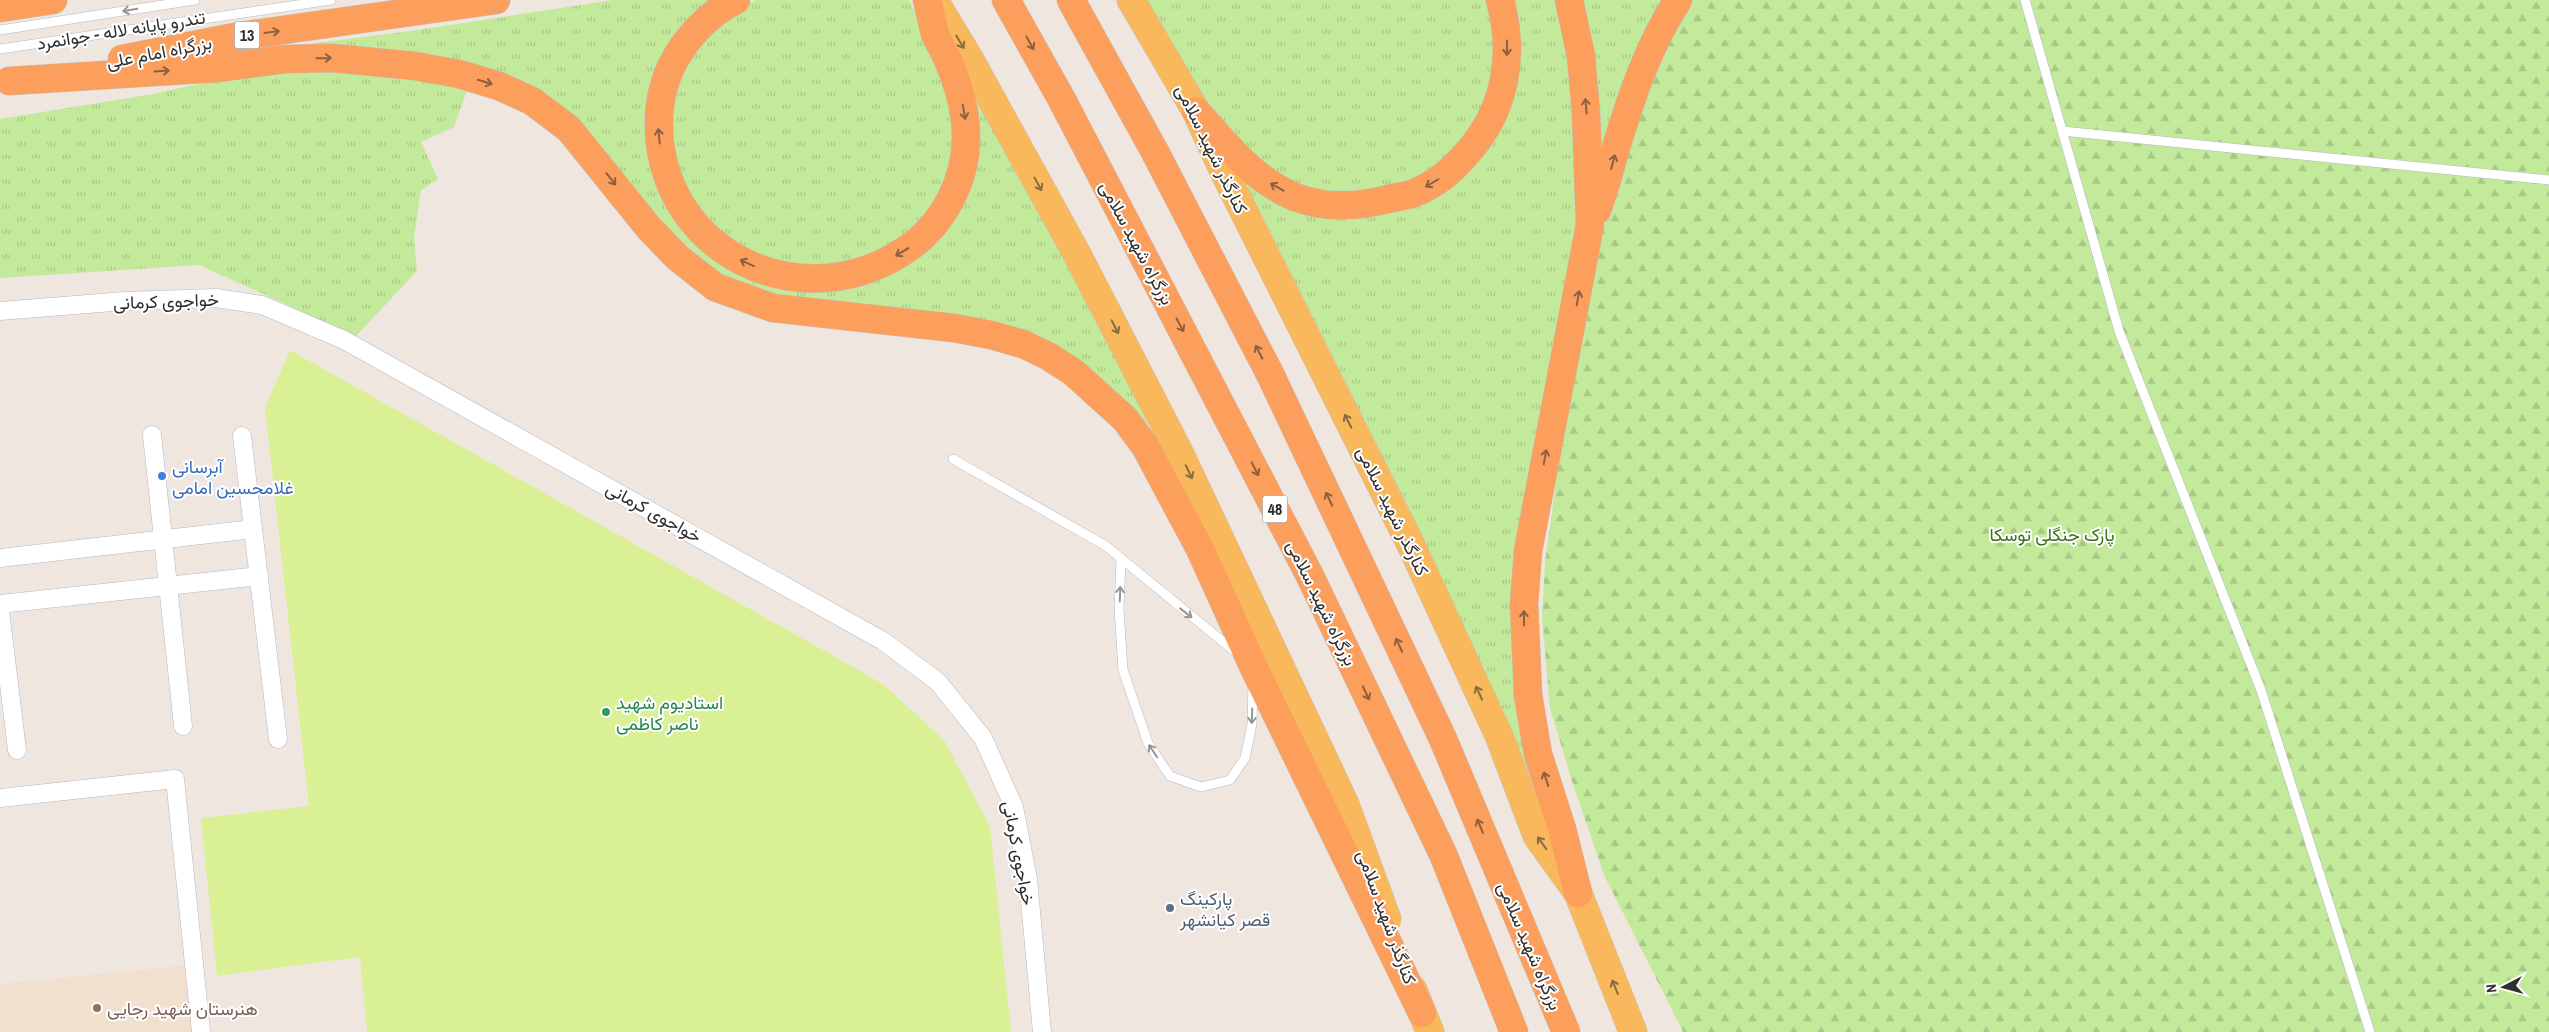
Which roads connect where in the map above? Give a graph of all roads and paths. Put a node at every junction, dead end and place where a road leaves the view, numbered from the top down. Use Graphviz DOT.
graph roads {
  1 [pos="53,0"];
  2 [pos="195,0"];
  3 [pos="331,0"];
  4 [pos="496,0"];
  5 [pos="736,0"];
  6 [pos="927,0"];
  7 [pos="934,0"];
  8 [pos="1006,0"];
  9 [pos="1071,0"];
  10 [pos="1131,0"];
  11 [pos="1500,0"];
  12 [pos="1569,0"];
  13 [pos="1678,0"];
  14 [pos="2025,0"];
  15 [pos="0,8"];
  16 [pos="0,30"];
  17 [pos="0,48"];
  18 [pos="4,81"];
  19 [pos="1196,111"];
  20 [pos="2062,131"];
  21 [pos="2549,180"];
  22 [pos="1590,225"];
  23 [pos="0,311"];
  24 [pos="152,436"];
  25 [pos="242,436"];
  26 [pos="953,459"];
  27 [pos="253,529"];
  28 [pos="163,540"];
  29 [pos="0,558"];
  30 [pos="1121,560"];
  31 [pos="259,576"];
  32 [pos="168,586"];
  33 [pos="0,604"];
  34 [pos="0,610"];
  35 [pos="1254,668"];
  36 [pos="183,726"];
  37 [pos="278,738"];
  38 [pos="17,750"];
  39 [pos="0,798"];
  40 [pos="1578,893"];
  41 [pos="1426,1022"];
  42 [pos="200,1032"];
  43 [pos="1042,1032"];
  44 [pos="1514,1032"];
  45 [pos="1566,1032"];
  46 [pos="1633,1032"];
  47 [pos="2370,1032"];
  1 -- 15 [label="highway"];
  2 -- 16 [label="lane, one-way"];
  3 -- 17 [label="lane, تندرو پایانه لاله - جوانمرد"];
  18 -- 4 [label="highway, بزرگراه امام علی / 13, one-way"];
  6 -- 5 [label="highway, one-way"];
  7 -- 41 [label="main road, کنارگذر شهید سلامی, one-way"];
  8 -- 44 [label="highway, بزرگراه شهید سلامی / 48, one-way"];
  45 -- 9 [label="highway, بزرگراه شهید سلامی, one-way"];
  10 -- 19 [label="main road, کنارگذر شهید سلامی"];
  11 -- 19 [label="highway, one-way"];
  22 -- 12 [label="highway, one-way"];
  22 -- 13 [label="highway, one-way"];
  14 -- 20 [label="lane"];
  18 -- 35 [label="highway, one-way"];
  40 -- 19 [label="main road, کنارگذر شهید سلامی, one-way"];
  20 -- 21 [label="lane"];
  20 -- 47 [label="lane"];
  40 -- 22 [label="highway, one-way"];
  23 -- 43 [label="street, خواجوی کرمانی"];
  24 -- 28 [label="street"];
  25 -- 27 [label="street"];
  26 -- 30 [label="lane"];
  27 -- 28 [label="street"];
  27 -- 31 [label="street"];
  28 -- 29 [label="street"];
  28 -- 32 [label="street"];
  30 -- 35 [label="lane, one-way"];
  35 -- 30 [label="lane, one-way"];
  31 -- 32 [label="street"];
  31 -- 37 [label="street"];
  32 -- 33 [label="street"];
  32 -- 36 [label="street"];
  34 -- 38 [label="street"];
  35 -- 41 [label="highway"];
  39 -- 42 [label="street"];
  46 -- 40 [label="main road, کنارگذر شهید سلامی, one-way"];
}
